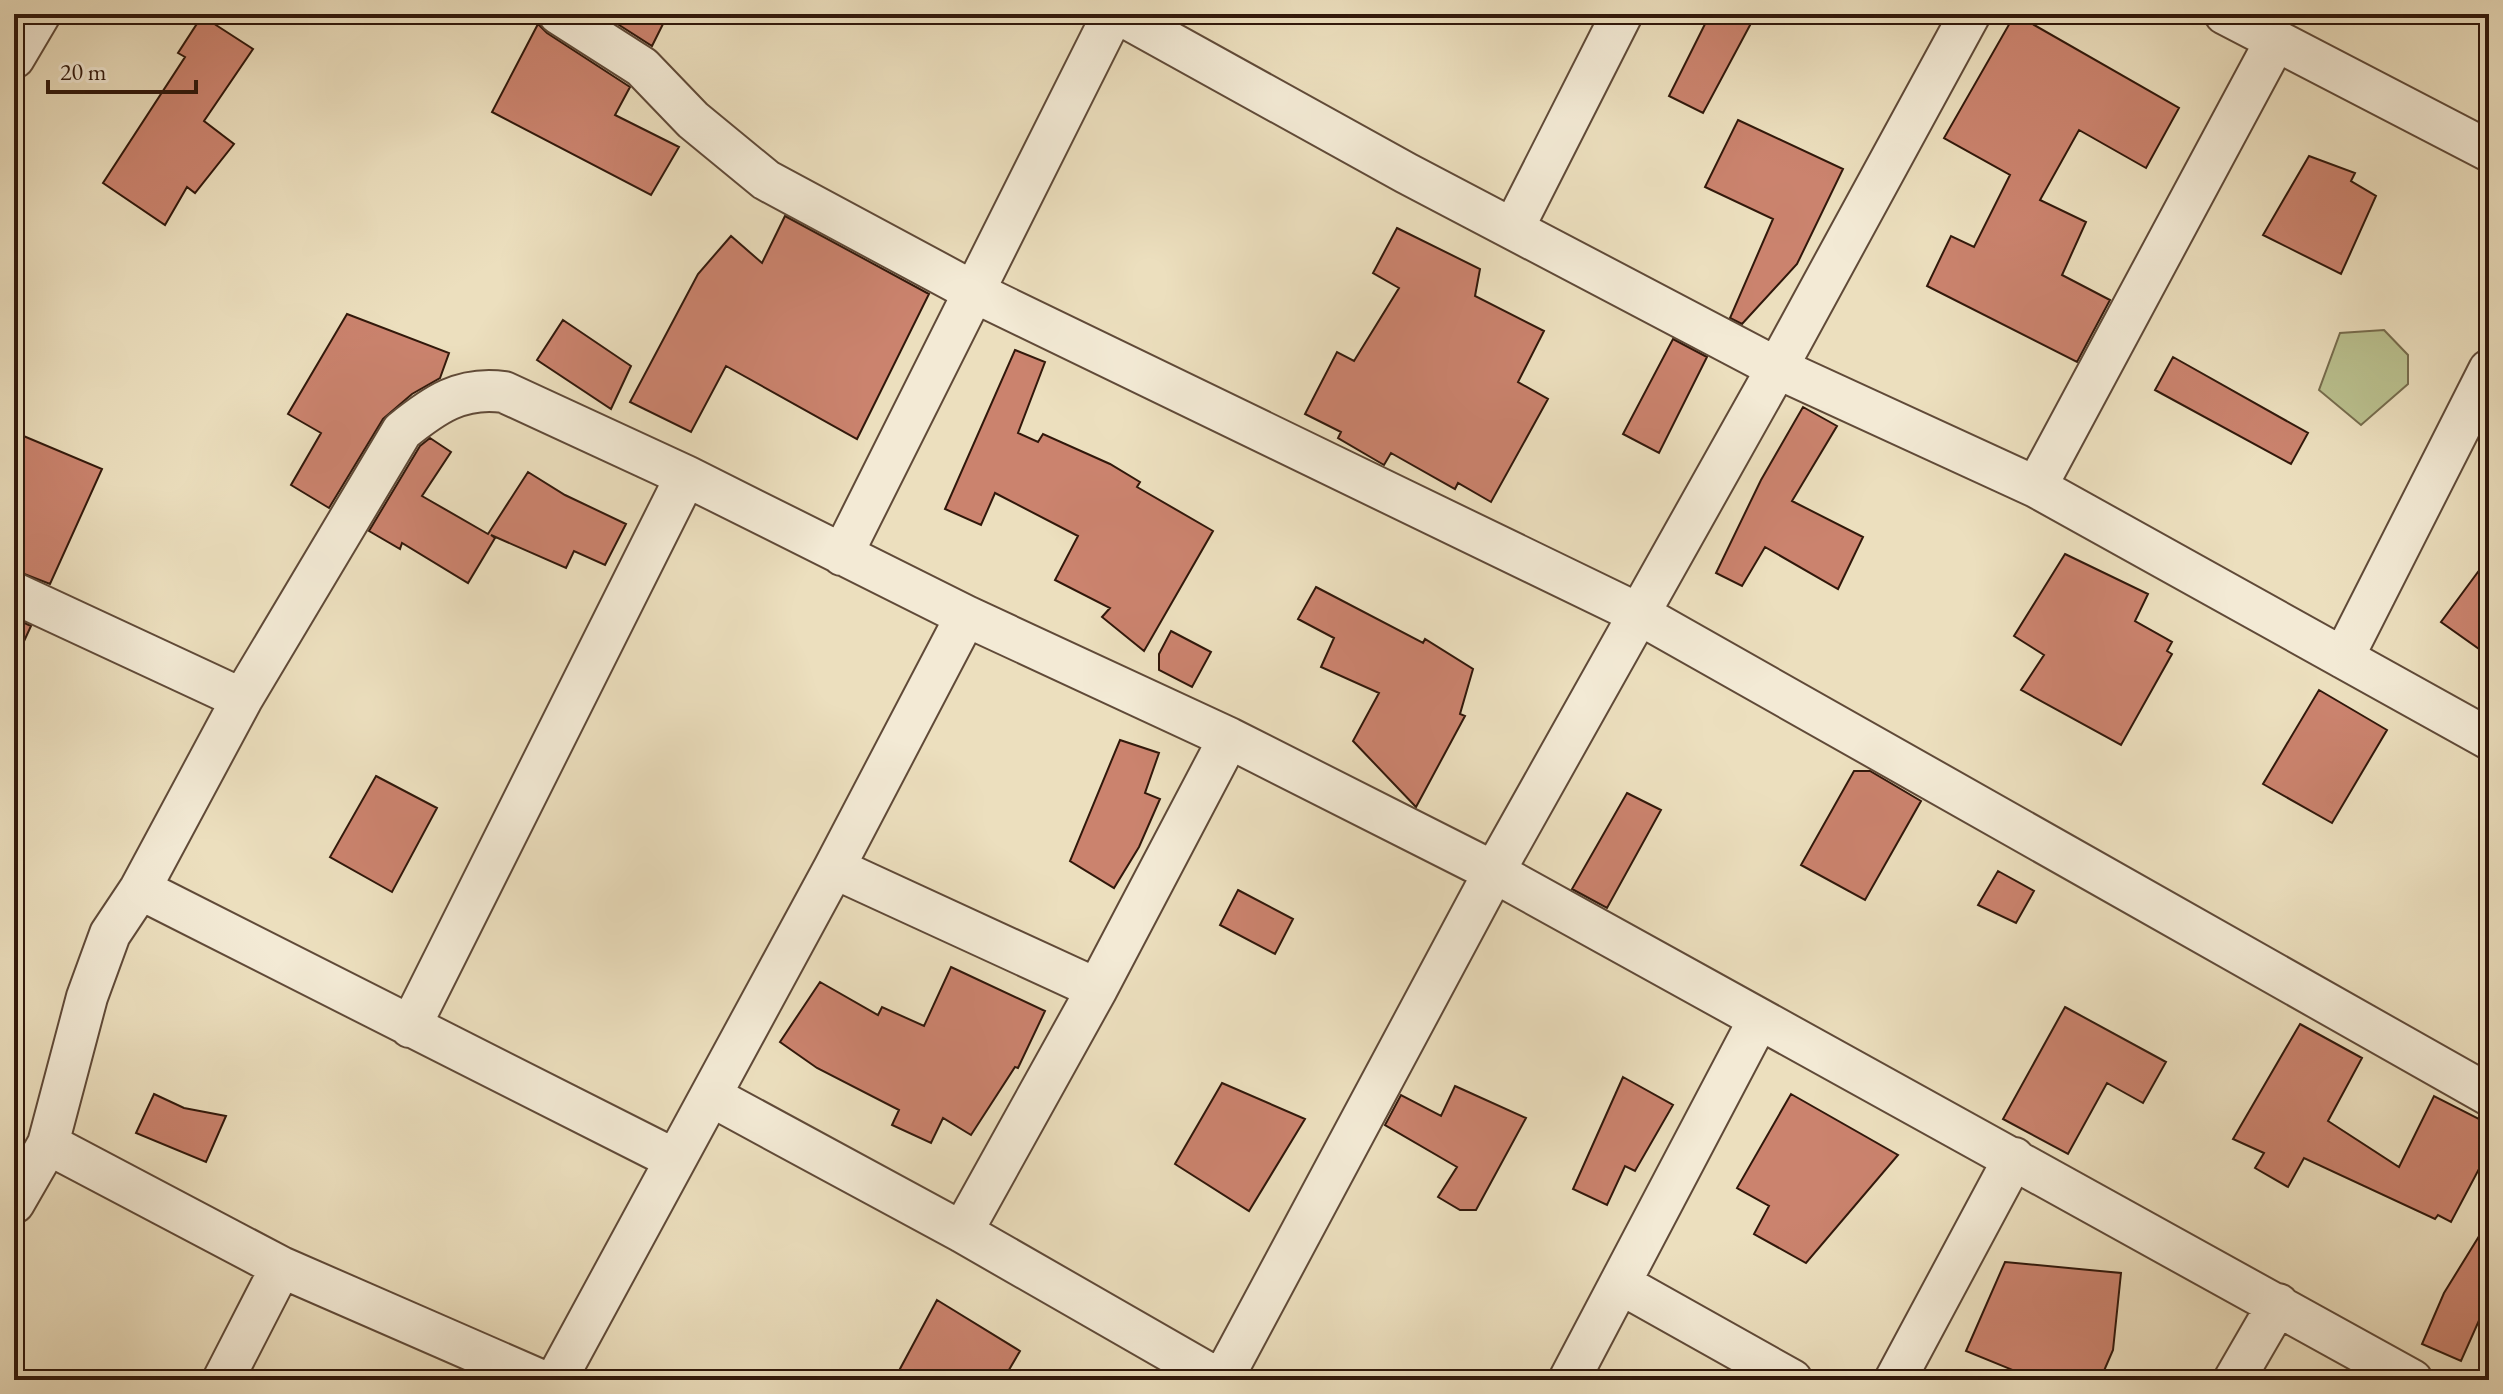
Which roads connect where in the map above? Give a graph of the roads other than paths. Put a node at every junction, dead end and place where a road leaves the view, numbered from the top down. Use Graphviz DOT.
graph roads {
  1 [pos="40,14"];
  2 [pos="559,14"];
  3 [pos="1113,14"];
  4 [pos="1119,14"];
  5 [pos="1622,14"];
  6 [pos="1970,14"];
  7 [pos="2225,14"];
  8 [pos="2276,40"];
  9 [pos="14,58"];
  10 [pos="2489,151"];
  11 [pos="1513,229"];
  12 [pos="976,293"];
  13 [pos="1777,368"];
  14 [pos="2489,370"];
  15 [pos="686,476"];
  16 [pos="2036,487"];
  17 [pos="842,555"];
  18 [pos="14,593"];
  19 [pos="1639,614"];
  20 [pos="966,616"];
  21 [pos="2343,658"];
  22 [pos="242,699"];
  23 [pos="1229,738"];
  24 [pos="2489,739"];
  25 [pos="834,868"];
  26 [pos="1494,872"];
  27 [pos="140,889"];
  28 [pos="1097,989"];
  29 [pos="1759,1019"];
  30 [pos="410,1027"];
  31 [pos="2489,1095"];
  32 [pos="711,1096"];
  33 [pos="48,1144"];
  34 [pos="2014,1158"];
  35 [pos="674,1159"];
  36 [pos="14,1203"];
  37 [pos="962,1232"];
  38 [pos="281,1267"];
  39 [pos="1621,1284"];
  40 [pos="2278,1304"];
  41 [pos="223,1380"];
  42 [pos="540,1380"];
  43 [pos="556,1380"];
  44 [pos="1221,1380"];
  45 [pos="1569,1380"];
  46 [pos="1792,1380"];
  47 [pos="1895,1380"];
  48 [pos="2234,1380"];
  49 [pos="2412,1380"];
  1 -- 9 [label="street"];
  2 -- 12 [label="street"];
  3 -- 12 [label="street"];
  4 -- 11 [label="street"];
  5 -- 11 [label="street"];
  6 -- 13 [label="street"];
  7 -- 8 [label="street"];
  8 -- 10 [label="street"];
  8 -- 16 [label="street"];
  11 -- 13 [label="street"];
  12 -- 17 [label="street"];
  12 -- 19 [label="street"];
  13 -- 16 [label="street"];
  13 -- 19 [label="street"];
  14 -- 21 [label="street"];
  15 -- 17 [label="street"];
  15 -- 22 [label="street"];
  15 -- 30 [label="street"];
  16 -- 21 [label="street"];
  17 -- 20 [label="street"];
  18 -- 22 [label="street"];
  19 -- 26 [label="street"];
  19 -- 31 [label="street"];
  20 -- 23 [label="street"];
  20 -- 25 [label="street"];
  21 -- 24 [label="street"];
  22 -- 27 [label="street"];
  23 -- 26 [label="street"];
  23 -- 28 [label="street"];
  25 -- 28 [label="street"];
  25 -- 32 [label="street"];
  26 -- 29 [label="street"];
  26 -- 44 [label="street"];
  27 -- 30 [label="street"];
  27 -- 33 [label="street"];
  28 -- 37 [label="street"];
  29 -- 34 [label="street"];
  29 -- 39 [label="street"];
  30 -- 35 [label="street"];
  32 -- 35 [label="street"];
  32 -- 37 [label="street"];
  33 -- 36 [label="street"];
  33 -- 38 [label="street"];
  34 -- 40 [label="street"];
  34 -- 47 [label="street"];
  35 -- 43 [label="street"];
  37 -- 44 [label="street"];
  38 -- 41 [label="street"];
  38 -- 42 [label="street"];
  39 -- 45 [label="street"];
  39 -- 46 [label="street"];
  40 -- 48 [label="street"];
  40 -- 49 [label="street"];
}
